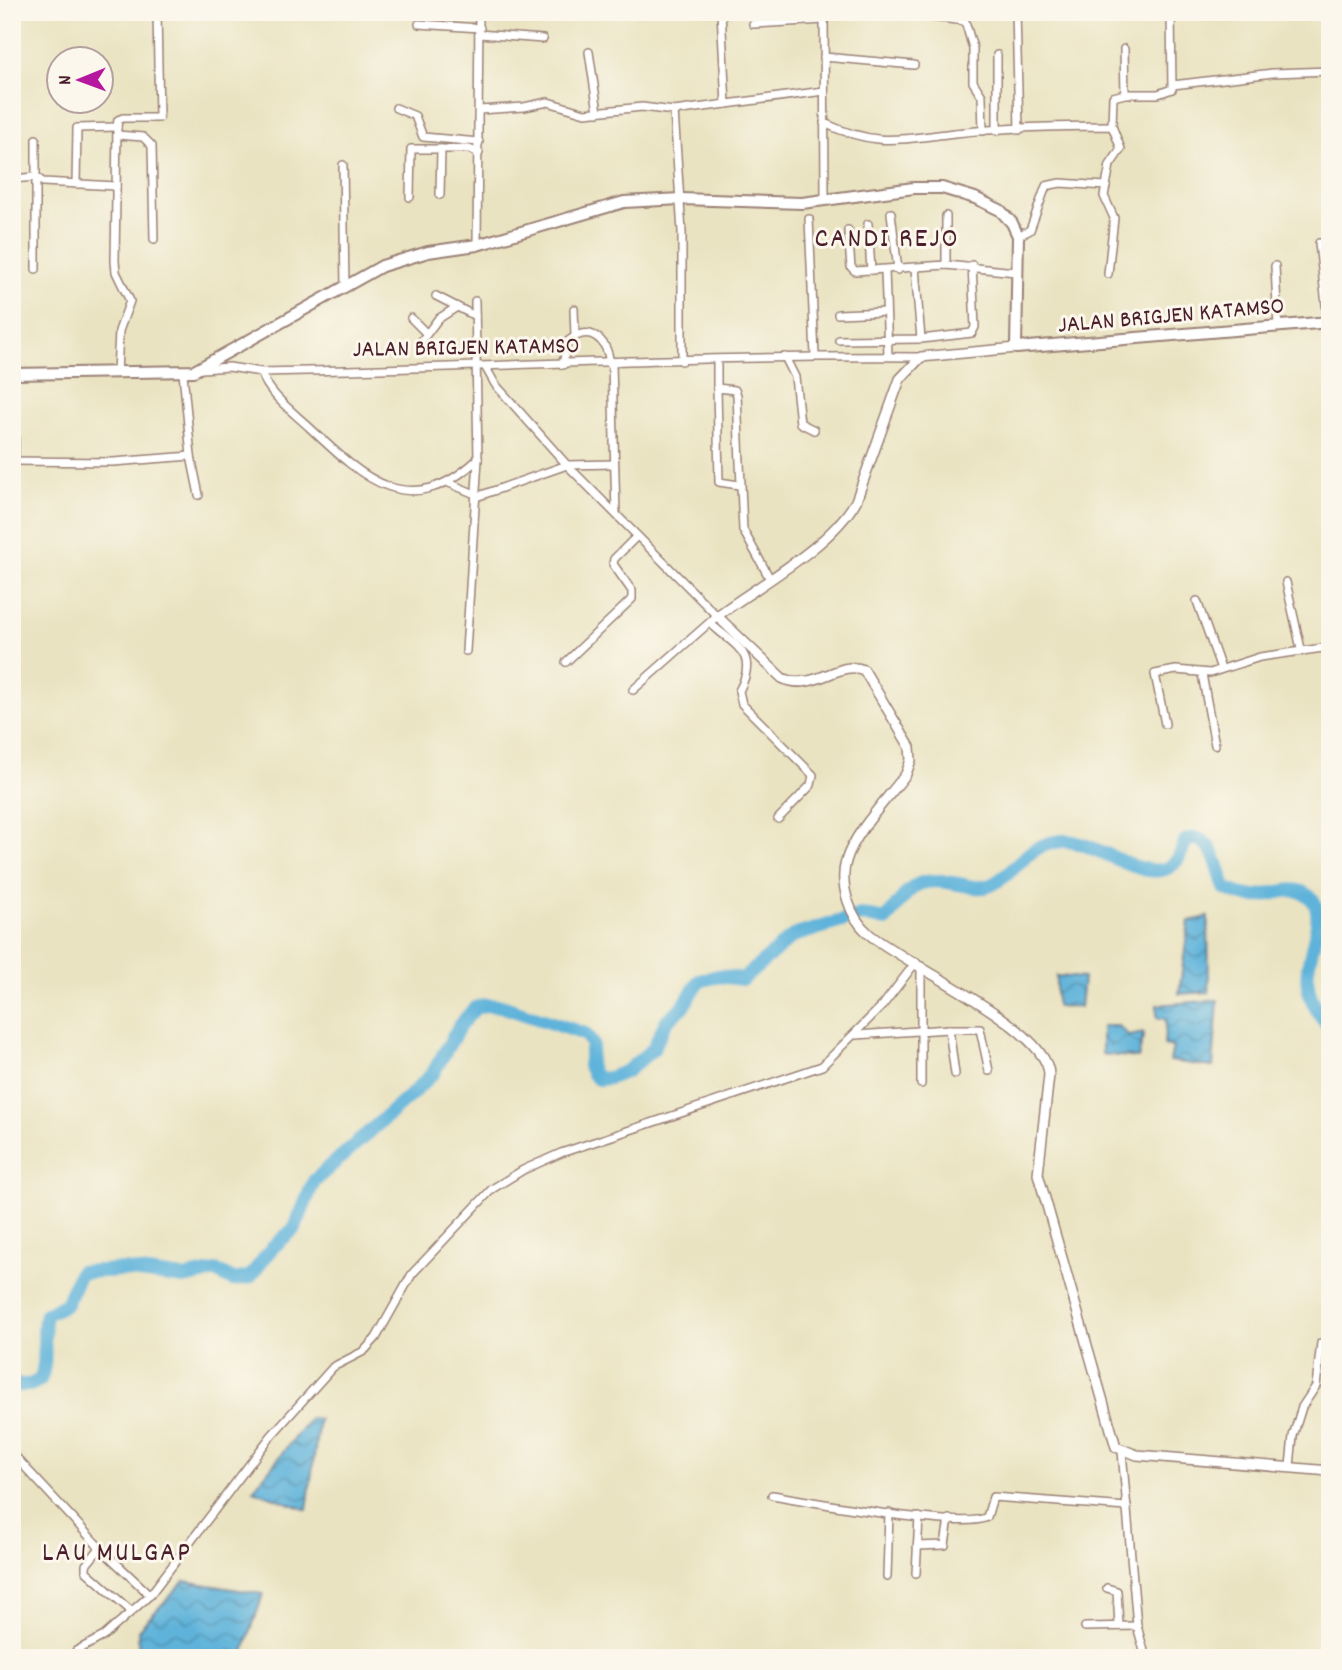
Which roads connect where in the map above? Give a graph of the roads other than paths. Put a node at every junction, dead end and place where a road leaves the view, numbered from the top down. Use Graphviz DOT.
graph roads {
  1 [pos="479,12"];
  2 [pos="721,12"];
  3 [pos="890,12"];
  4 [pos="967,12"];
  5 [pos="1016,12"];
  6 [pos="1171,12"];
  7 [pos="105,14"];
  8 [pos="158,14"];
  9 [pos="824,16"];
  10 [pos="965,21"];
  11 [pos="419,24"];
  12 [pos="752,24"];
  13 [pos="479,31"];
  14 [pos="543,39"];
  15 [pos="1124,49"];
  16 [pos="589,52"];
  17 [pos="997,55"];
  18 [pos="824,57"];
  19 [pos="914,65"];
  20 [pos="1330,71"];
  21 [pos="1173,85"];
  22 [pos="824,91"];
  23 [pos="1125,94"];
  24 [pos="726,104"];
  25 [pos="396,108"];
  26 [pos="479,110"];
  27 [pos="674,111"];
  28 [pos="598,112"];
  29 [pos="824,123"];
  30 [pos="1112,126"];
  31 [pos="1020,130"];
  32 [pos="117,131"];
  33 [pos="983,131"];
  34 [pos="997,131"];
  35 [pos="36,139"];
  36 [pos="479,142"];
  37 [pos="441,149"];
  38 [pos="479,153"];
  39 [pos="343,165"];
  40 [pos="36,177"];
  41 [pos="12,179"];
  42 [pos="76,184"];
  43 [pos="116,186"];
  44 [pos="1106,186"];
  45 [pos="440,195"];
  46 [pos="410,197"];
  47 [pos="681,198"];
  48 [pos="825,198"];
  49 [pos="891,213"];
  50 [pos="946,216"];
  51 [pos="809,219"];
  52 [pos="868,224"];
  53 [pos="848,230"];
  54 [pos="1018,236"];
  55 [pos="154,239"];
  56 [pos="1319,243"];
  57 [pos="477,246"];
  58 [pos="946,265"];
  59 [pos="972,265"];
  60 [pos="1275,265"];
  61 [pos="915,268"];
  62 [pos="36,269"];
  63 [pos="885,270"];
  64 [pos="898,270"];
  65 [pos="870,271"];
  66 [pos="1016,272"];
  67 [pos="1108,274"];
  68 [pos="345,285"];
  69 [pos="436,296"];
  70 [pos="475,301"];
  71 [pos="457,307"];
  72 [pos="574,309"];
  73 [pos="886,312"];
  74 [pos="838,314"];
  75 [pos="475,316"];
  76 [pos="411,318"];
  77 [pos="1329,322"];
  78 [pos="1278,327"];
  79 [pos="426,333"];
  80 [pos="575,335"];
  81 [pos="920,339"];
  82 [pos="839,340"];
  83 [pos="888,340"];
  84 [pos="420,342"];
  85 [pos="1016,348"];
  86 [pos="815,356"];
  87 [pos="888,356"];
  88 [pos="785,357"];
  89 [pos="921,357"];
  90 [pos="717,360"];
  91 [pos="682,361"];
  92 [pos="611,364"];
  93 [pos="563,365"];
  94 [pos="482,368"];
  95 [pos="188,372"];
  96 [pos="261,372"];
  97 [pos="117,373"];
  98 [pos="12,374"];
  99 [pos="717,388"];
  100 [pos="15,416"];
  101 [pos="814,430"];
  102 [pos="191,456"];
  103 [pos="478,459"];
  104 [pos="13,461"];
  105 [pos="614,464"];
  106 [pos="567,465"];
  107 [pos="449,483"];
  108 [pos="738,485"];
  109 [pos="199,495"];
  110 [pos="475,496"];
  111 [pos="616,515"];
  112 [pos="637,536"];
  113 [pos="769,578"];
  114 [pos="1286,582"];
  115 [pos="1197,601"];
  116 [pos="714,619"];
  117 [pos="1330,647"];
  118 [pos="1301,649"];
  119 [pos="466,651"];
  120 [pos="566,662"];
  121 [pos="1221,669"];
  122 [pos="1202,674"];
  123 [pos="633,690"];
  124 [pos="1166,724"];
  125 [pos="1215,745"];
  126 [pos="778,819"];
  127 [pos="918,964"];
  128 [pos="949,1029"];
  129 [pos="921,1031"];
  130 [pos="855,1035"];
  131 [pos="989,1071"];
  132 [pos="955,1074"];
  133 [pos="921,1084"];
  134 [pos="1321,1343"];
  135 [pos="1122,1451"];
  136 [pos="12,1453"];
  137 [pos="1290,1466"];
  138 [pos="1330,1471"];
  139 [pos="772,1495"];
  140 [pos="1127,1507"];
  141 [pos="889,1513"];
  142 [pos="919,1517"];
  143 [pos="948,1519"];
  144 [pos="918,1546"];
  145 [pos="100,1548"];
  146 [pos="916,1573"];
  147 [pos="887,1577"];
  148 [pos="1107,1588"];
  149 [pos="150,1595"];
  150 [pos="131,1611"];
  151 [pos="1119,1626"];
  152 [pos="1137,1626"];
  153 [pos="1085,1627"];
  154 [pos="76,1651"];
  155 [pos="1146,1658"];
  1 -- 13 [label="street"];
  2 -- 24 [label="street"];
  3 -- 10 [label="street"];
  4 -- 10 [label="street"];
  5 -- 31 [label="street"];
  6 -- 21 [label="street"];
  7 -- 8 [label="street"];
  8 -- 32 [label="street"];
  9 -- 12 [label="street"];
  9 -- 18 [label="street"];
  10 -- 33 [label="street"];
  11 -- 13 [label="street"];
  13 -- 14 [label="street"];
  13 -- 26 [label="street"];
  15 -- 23 [label="street"];
  16 -- 28 [label="street"];
  17 -- 34 [label="street"];
  18 -- 19 [label="street"];
  18 -- 22 [label="street"];
  20 -- 21 [label="street"];
  21 -- 23 [label="street"];
  22 -- 24 [label="street"];
  22 -- 29 [label="street"];
  23 -- 30 [label="street"];
  24 -- 27 [label="street"];
  25 -- 36 [label="street"];
  26 -- 28 [label="street"];
  26 -- 36 [label="street"];
  27 -- 28 [label="street"];
  27 -- 47 [label="street"];
  29 -- 33 [label="street"];
  29 -- 48 [label="street"];
  30 -- 31 [label="street"];
  30 -- 44 [label="street"];
  31 -- 34 [label="street"];
  32 -- 42 [label="street"];
  32 -- 43 [label="street"];
  32 -- 55 [label="street"];
  33 -- 34 [label="street"];
  35 -- 40 [label="street"];
  36 -- 38 [label="street"];
  37 -- 38 [label="street"];
  37 -- 45 [label="street"];
  37 -- 46 [label="street"];
  38 -- 57 [label="street"];
  39 -- 68 [label="street"];
  40 -- 41 [label="street"];
  40 -- 42 [label="street"];
  40 -- 62 [label="street"];
  42 -- 43 [label="street"];
  43 -- 97 [label="street"];
  44 -- 54 [label="street"];
  44 -- 67 [label="street"];
  47 -- 48 [label="main road"];
  47 -- 57 [label="main road"];
  47 -- 91 [label="street"];
  48 -- 54 [label="main road"];
  49 -- 64 [label="street"];
  50 -- 58 [label="street"];
  51 -- 86 [label="street"];
  52 -- 65 [label="street"];
  53 -- 65 [label="street"];
  54 -- 66 [label="main road"];
  56 -- 77 [label="street"];
  57 -- 68 [label="main road"];
  58 -- 59 [label="street"];
  58 -- 61 [label="street"];
  59 -- 66 [label="street"];
  59 -- 81 [label="street"];
  60 -- 78 [label="street"];
  61 -- 64 [label="street"];
  61 -- 81 [label="street"];
  63 -- 64 [label="street"];
  63 -- 65 [label="street"];
  63 -- 73 [label="street"];
  66 -- 85 [label="main road"];
  68 -- 95 [label="main road"];
  69 -- 71 [label="street"];
  70 -- 75 [label="street"];
  71 -- 75 [label="street"];
  71 -- 79 [label="street"];
  72 -- 80 [label="street"];
  73 -- 74 [label="street"];
  73 -- 83 [label="street"];
  75 -- 94 [label="street"];
  76 -- 79 [label="street"];
  77 -- 78 [label="main road, JALAN BRIGJEN KATAMSO"];
  78 -- 85 [label="main road, JALAN BRIGJEN KATAMSO"];
  79 -- 84 [label="street"];
  80 -- 92 [label="street"];
  80 -- 93 [label="street"];
  81 -- 83 [label="street"];
  82 -- 83 [label="street"];
  83 -- 87 [label="street"];
  85 -- 89 [label="street"];
  86 -- 87 [label="street, JALAN BRIGJEN KATAMSO"];
  86 -- 88 [label="street, JALAN BRIGJEN KATAMSO"];
  87 -- 89 [label="street, JALAN BRIGJEN KATAMSO"];
  88 -- 90 [label="street, JALAN BRIGJEN KATAMSO"];
  88 -- 101 [label="street"];
  89 -- 113 [label="street"];
  90 -- 91 [label="street, JALAN BRIGJEN KATAMSO"];
  90 -- 99 [label="street"];
  91 -- 92 [label="street, JALAN BRIGJEN KATAMSO"];
  92 -- 93 [label="street, JALAN BRIGJEN KATAMSO"];
  92 -- 105 [label="street"];
  93 -- 94 [label="street, JALAN BRIGJEN KATAMSO"];
  94 -- 96 [label="street, JALAN BRIGJEN KATAMSO"];
  94 -- 103 [label="street"];
  94 -- 106 [label="street"];
  95 -- 96 [label="street, JALAN BRIGJEN KATAMSO"];
  95 -- 97 [label="main road, JALAN BRIGJEN KATAMSO"];
  95 -- 102 [label="street"];
  96 -- 107 [label="street"];
  97 -- 98 [label="main road, JALAN BRIGJEN KATAMSO"];
  99 -- 108 [label="street"];
  99 -- 108 [label="street"];
  100 -- 104 [label="street"];
  102 -- 104 [label="street"];
  102 -- 109 [label="street"];
  103 -- 107 [label="street"];
  103 -- 110 [label="street"];
  105 -- 106 [label="street"];
  105 -- 111 [label="street"];
  106 -- 110 [label="street"];
  106 -- 111 [label="street"];
  107 -- 110 [label="street"];
  108 -- 113 [label="street"];
  110 -- 119 [label="street"];
  111 -- 112 [label="street"];
  112 -- 116 [label="street"];
  112 -- 120 [label="street"];
  113 -- 116 [label="street"];
  114 -- 118 [label="street"];
  115 -- 121 [label="street"];
  116 -- 123 [label="street"];
  116 -- 126 [label="street"];
  116 -- 127 [label="street"];
  117 -- 118 [label="street"];
  118 -- 121 [label="street"];
  121 -- 122 [label="street"];
  122 -- 124 [label="street"];
  122 -- 125 [label="street"];
  127 -- 129 [label="street"];
  127 -- 130 [label="street"];
  127 -- 135 [label="street"];
  128 -- 129 [label="street"];
  128 -- 131 [label="street"];
  128 -- 132 [label="street"];
  129 -- 130 [label="street"];
  129 -- 133 [label="street"];
  130 -- 149 [label="street"];
  134 -- 137 [label="street"];
  135 -- 137 [label="street"];
  135 -- 140 [label="street"];
  136 -- 145 [label="street"];
  137 -- 138 [label="street"];
  139 -- 141 [label="street"];
  140 -- 143 [label="street"];
  140 -- 152 [label="street"];
  141 -- 142 [label="street"];
  141 -- 147 [label="street"];
  142 -- 143 [label="street"];
  142 -- 144 [label="street"];
  143 -- 144 [label="street"];
  144 -- 146 [label="street"];
  145 -- 149 [label="street"];
  145 -- 150 [label="street"];
  148 -- 151 [label="street"];
  149 -- 150 [label="street"];
  150 -- 154 [label="street"];
  151 -- 152 [label="street"];
  151 -- 153 [label="street"];
  152 -- 155 [label="street"];
}
